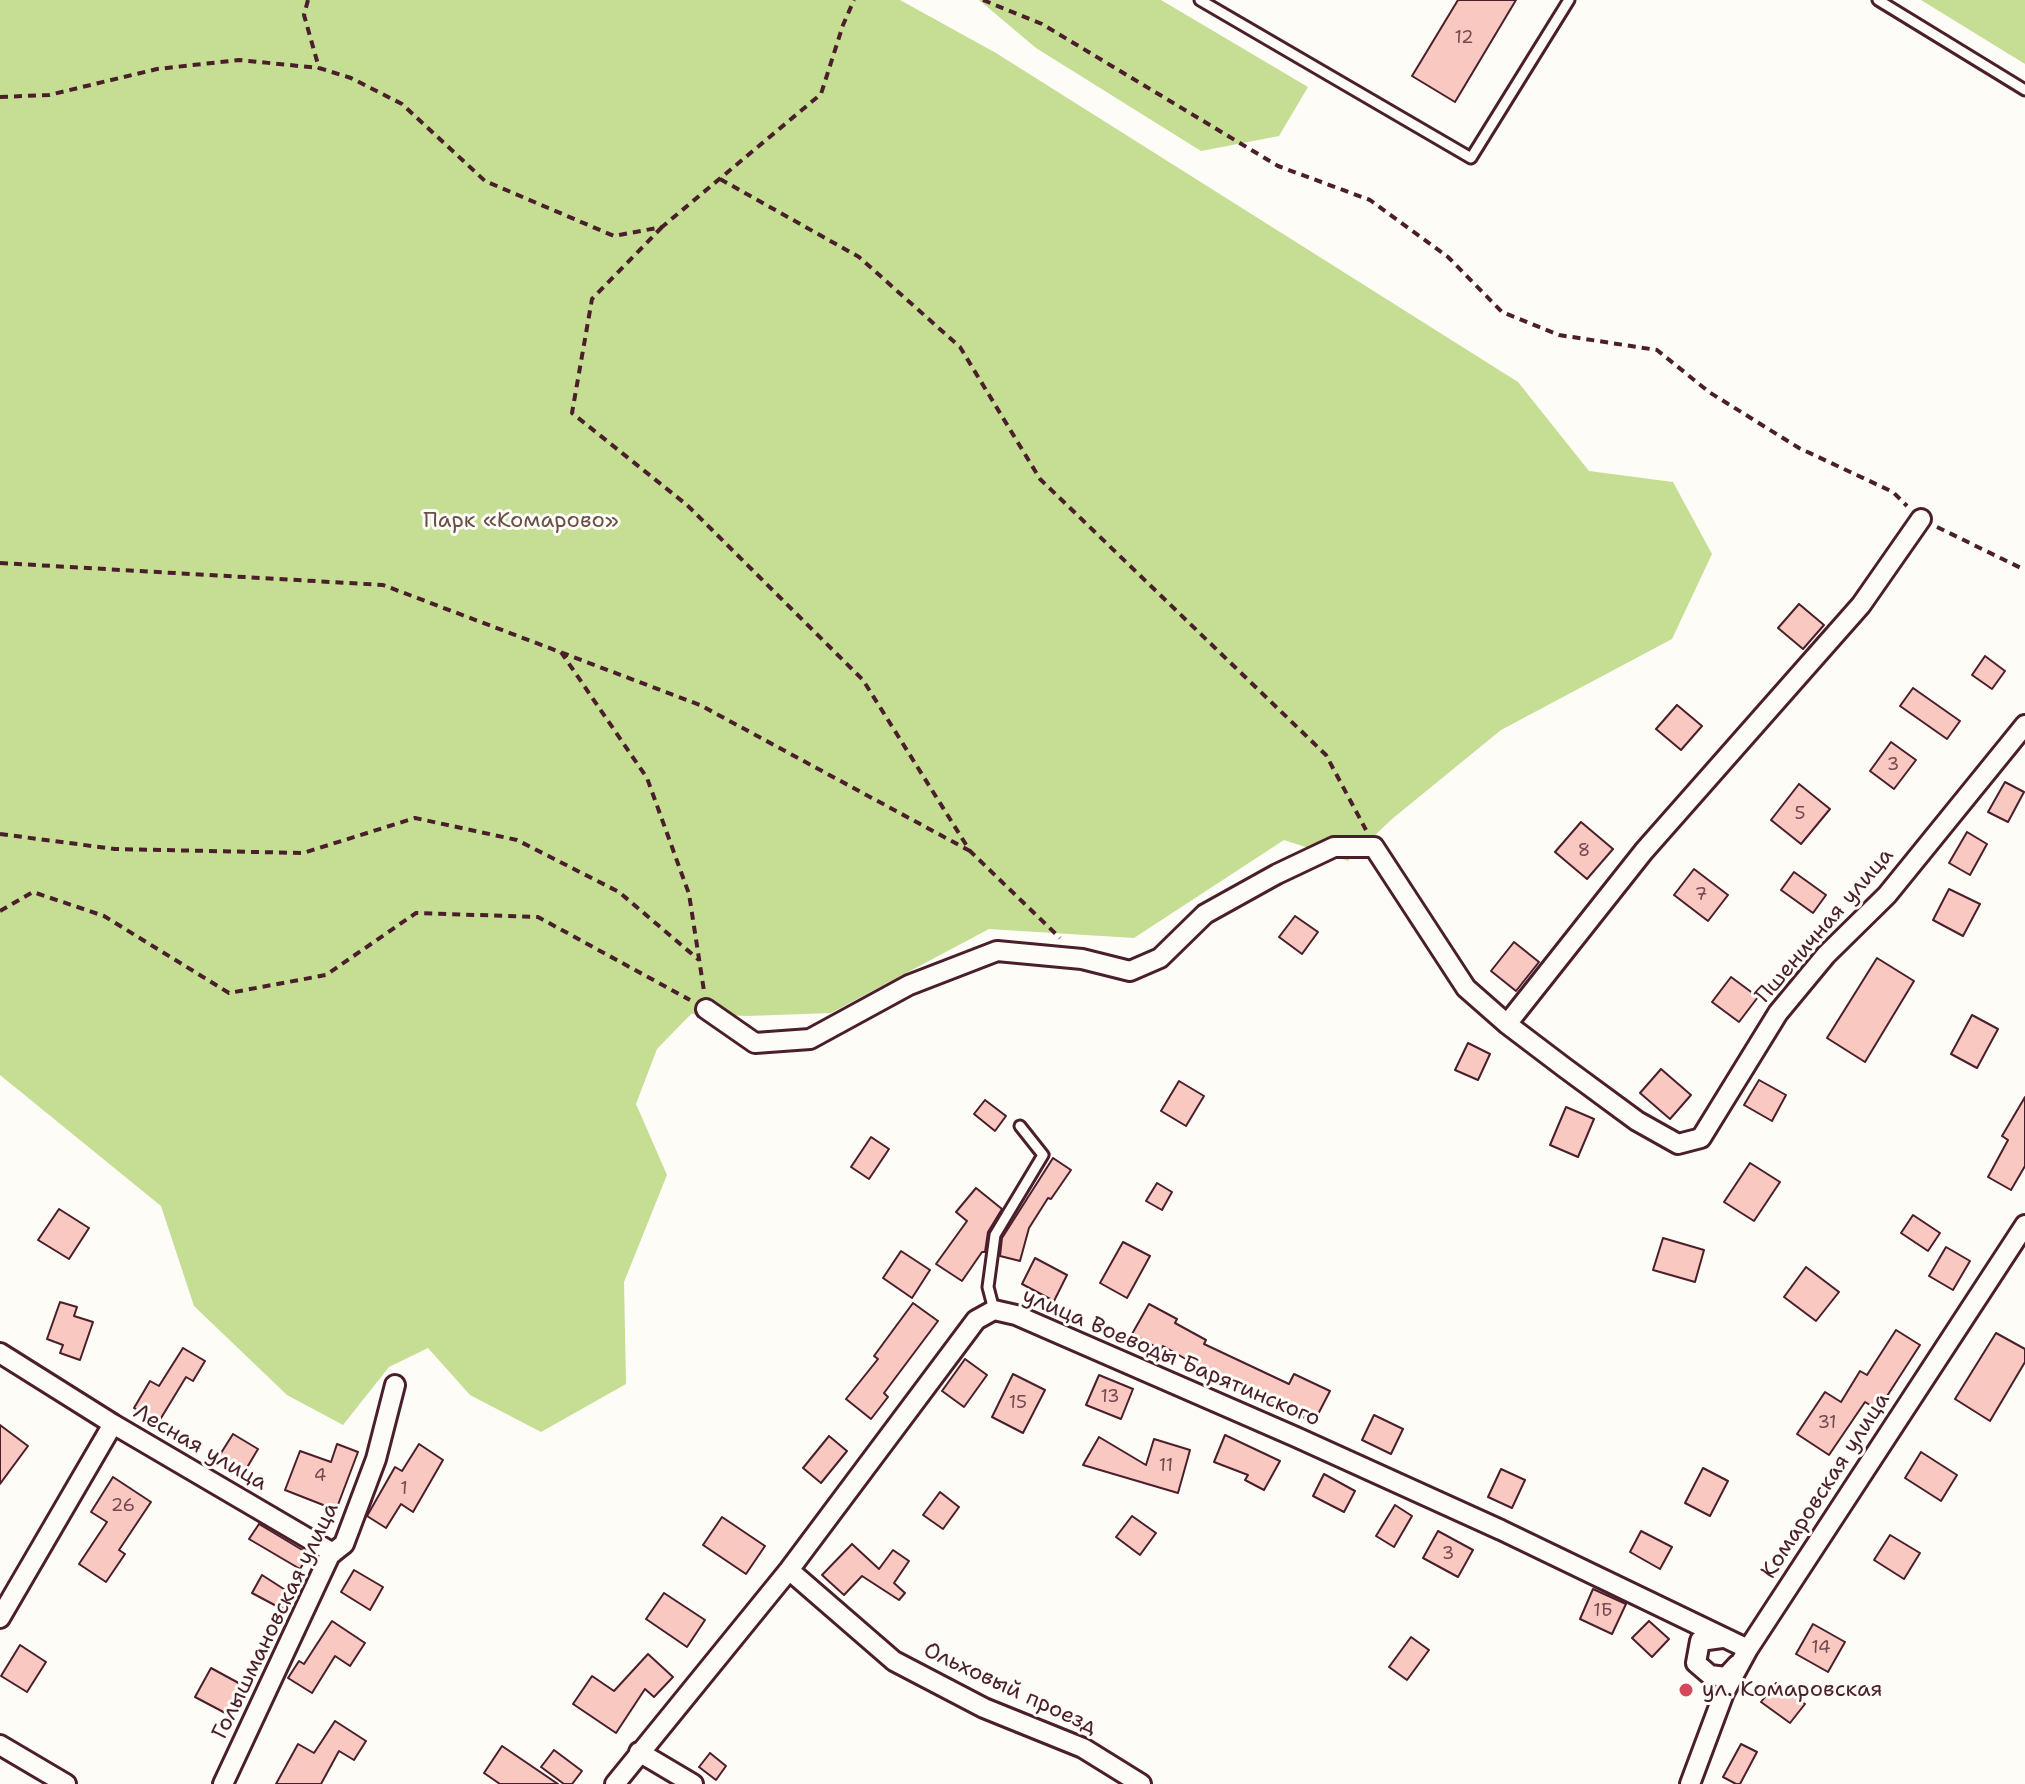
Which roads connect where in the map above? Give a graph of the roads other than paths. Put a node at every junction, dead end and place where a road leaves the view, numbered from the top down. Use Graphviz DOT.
graph roads {
  1 [pos="1200,0"];
  2 [pos="1569,0"];
  3 [pos="1878,0"];
  4 [pos="2025,90"];
  5 [pos="1921,519"];
  6 [pos="2025,725"];
  7 [pos="706,1009"];
  8 [pos="1507,1024"];
  9 [pos="1020,1126"];
  10 [pos="2025,1225"];
  11 [pos="994,1310"];
  12 [pos="0,1353"];
  13 [pos="395,1385"];
  14 [pos="113,1424"];
  15 [pos="333,1553"];
  16 [pos="789,1570"];
  17 [pos="0,1618"];
  18 [pos="1722,1638"];
  19 [pos="1746,1653"];
  20 [pos="0,1745"];
  21 [pos="639,1752"];
  22 [pos="66,1784"];
  23 [pos="223,1784"];
  24 [pos="615,1784"];
  25 [pos="693,1784"];
  26 [pos="1141,1784"];
  27 [pos="1690,1784"];
  1 -- 2 [label="lane"];
  3 -- 4 [label="lane"];
  5 -- 8 [label="street"];
  6 -- 8 [label="street, Пшеничная улица"];
  7 -- 8 [label="street, Пшеничная улица"];
  9 -- 11 [label="lane"];
  10 -- 19 [label="street, Комаровская улица"];
  11 -- 16 [label="street, улица Воеводы Барятинского"];
  11 -- 18 [label="street, улица Воеводы Барятинского"];
  12 -- 14 [label="street"];
  13 -- 15 [label="street, Голышмановская улица"];
  14 -- 15 [label="street, Лесная улица"];
  14 -- 17 [label="street, Лесная улица"];
  15 -- 23 [label="street, Голышмановская улица"];
  16 -- 21 [label="street, улица Воеводы Барятинского"];
  16 -- 26 [label="street, Ольховый проезд"];
  18 -- 19 [label="street, улица Воеводы Барятинского"];
  18 -- 19 [label="street"];
  19 -- 27 [label="street, Комаровская улица"];
  20 -- 22 [label="street"];
  21 -- 24 [label="street, улица Воеводы Барятинского"];
  21 -- 25 [label="street"];
}
